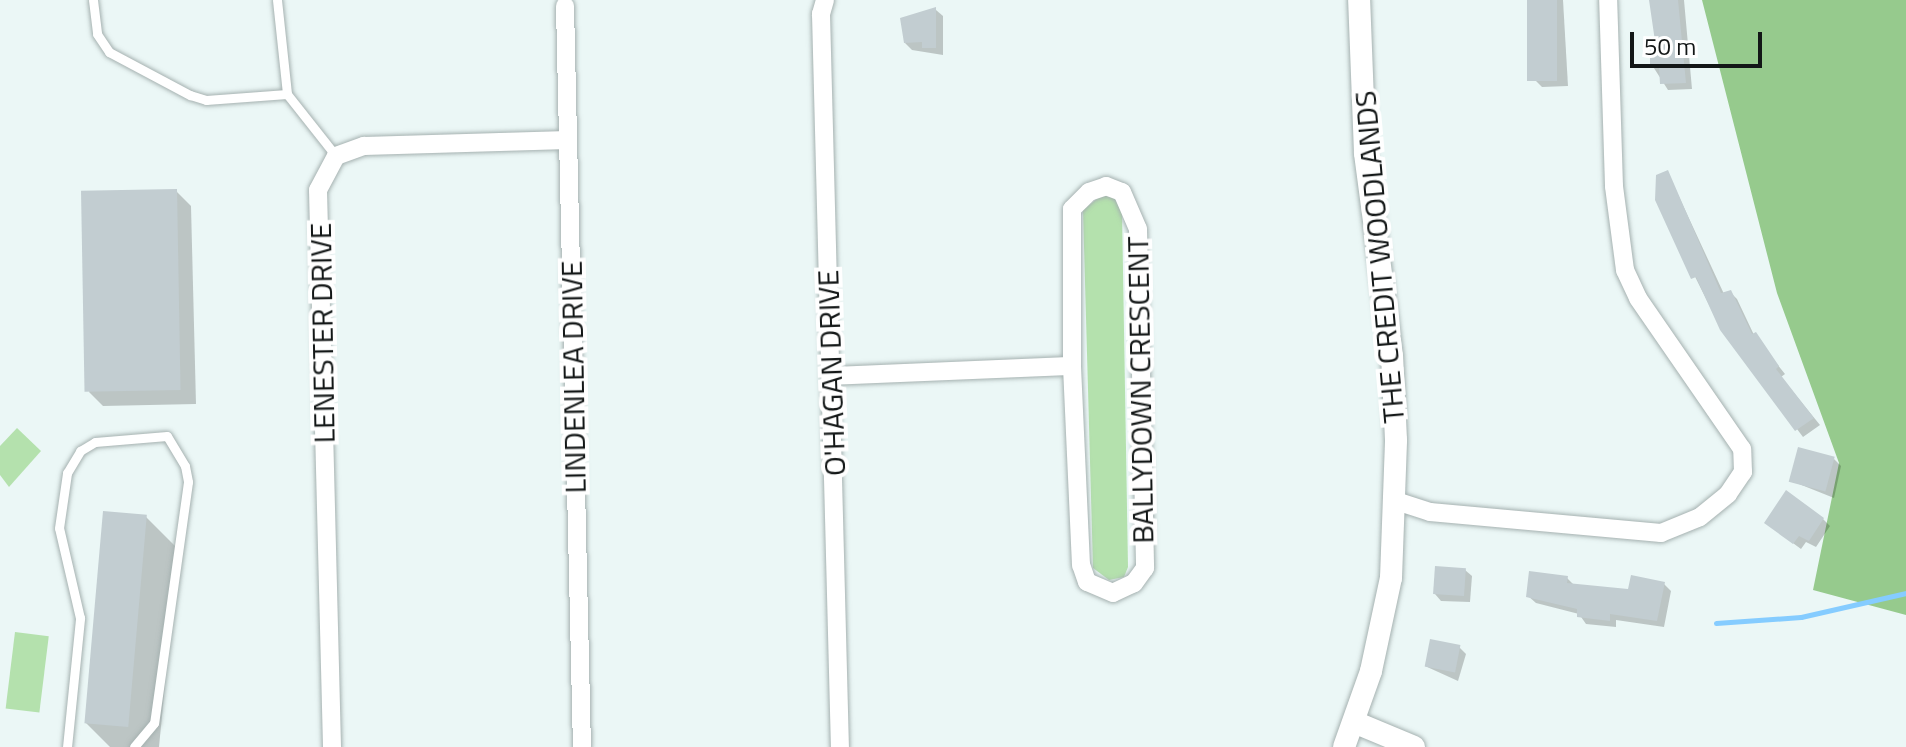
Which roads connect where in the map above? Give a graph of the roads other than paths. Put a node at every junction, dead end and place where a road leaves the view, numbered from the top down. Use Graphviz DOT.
graph roads {
  1 [pos="93,0"];
  2 [pos="277,0"];
  3 [pos="825,0"];
  4 [pos="1359,0"];
  5 [pos="1608,0"];
  6 [pos="565,6"];
  7 [pos="287,94"];
  8 [pos="568,140"];
  9 [pos="336,156"];
  10 [pos="1072,366"];
  11 [pos="831,376"];
  12 [pos="1393,500"];
  13 [pos="1354,722"];
  14 [pos="67,747"];
  15 [pos="134,747"];
  16 [pos="332,747"];
  17 [pos="582,747"];
  18 [pos="840,747"];
  19 [pos="1344,747"];
  20 [pos="1414,747"];
  1 -- 7 [label="lane"];
  2 -- 7 [label="lane"];
  3 -- 11 [label="street, O'HAGAN DRIVE"];
  4 -- 12 [label="street, THE CREDIT WOODLANDS"];
  5 -- 12 [label="street"];
  6 -- 8 [label="street, LINDENLEA DRIVE"];
  7 -- 9 [label="lane"];
  8 -- 9 [label="street"];
  8 -- 17 [label="street, LINDENLEA DRIVE"];
  9 -- 16 [label="street, LENESTER DRIVE"];
  10 -- 10 [label="street, BALLYDOWN CRESCENT"];
  10 -- 11 [label="street"];
  11 -- 18 [label="street, O'HAGAN DRIVE"];
  12 -- 13 [label="street, THE CREDIT WOODLANDS"];
  13 -- 19 [label="street, THE CREDIT WOODLANDS"];
  13 -- 20 [label="street"];
  14 -- 15 [label="lane"];
}
